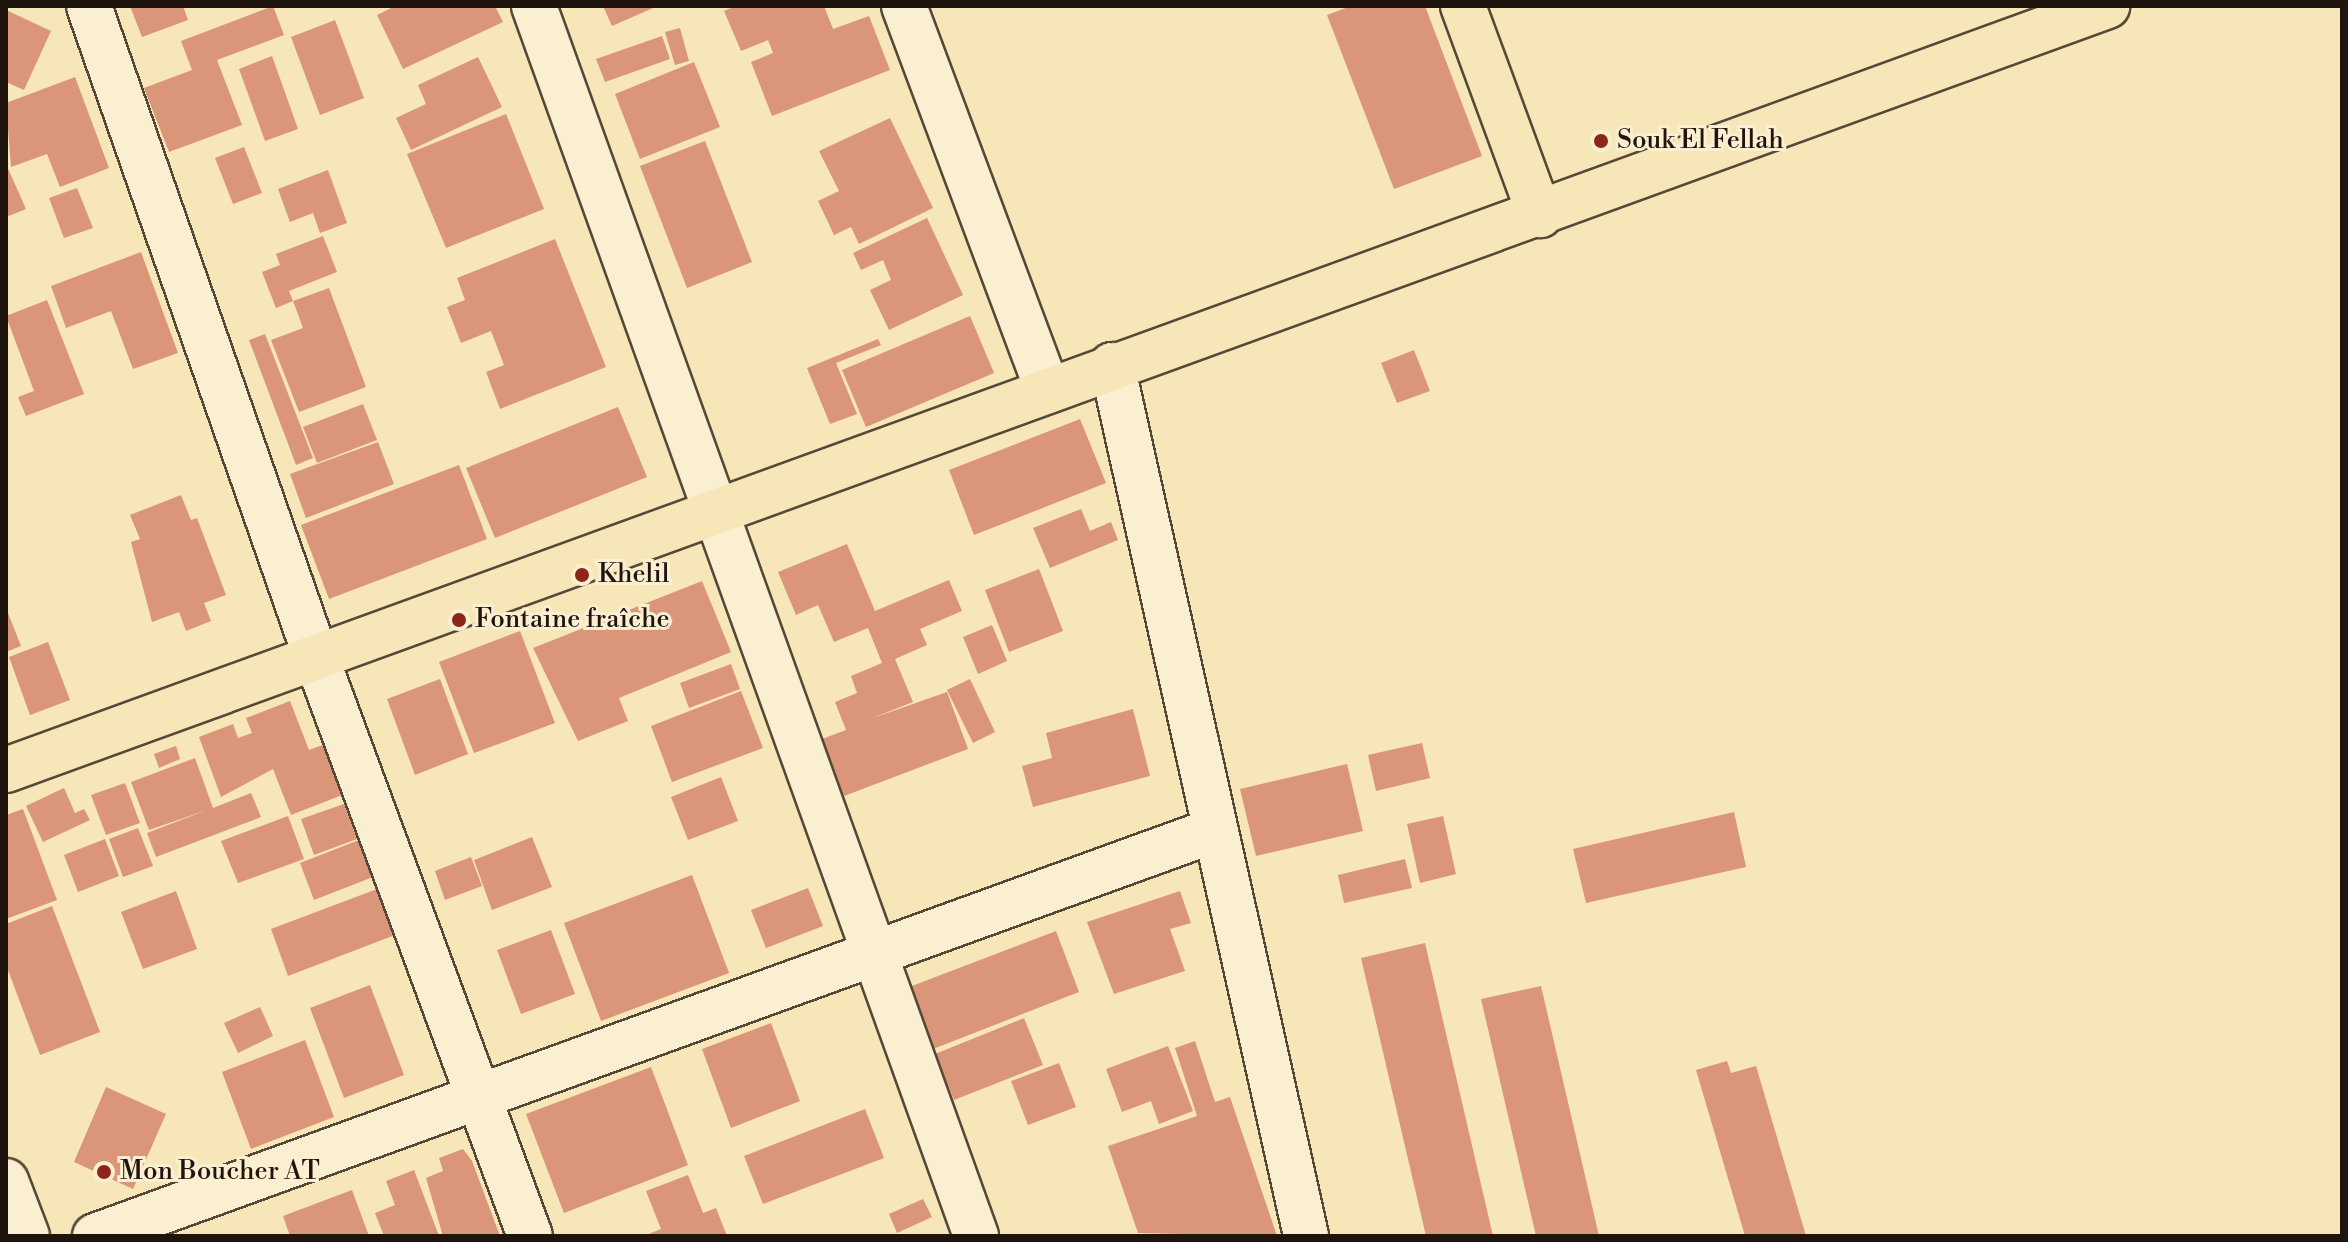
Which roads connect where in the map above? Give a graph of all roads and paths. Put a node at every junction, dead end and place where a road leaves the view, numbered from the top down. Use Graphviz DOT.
graph roads {
  1 [pos="89,6"];
  2 [pos="534,6"];
  3 [pos="904,6"];
  4 [pos="1463,6"];
  5 [pos="2107,6"];
  6 [pos="1540,215"];
  7 [pos="1112,365"];
  8 [pos="1048,391"];
  9 [pos="719,508"];
  10 [pos="316,657"];
  11 [pos="6,770"];
  12 [pos="1215,830"];
  13 [pos="875,953"];
  14 [pos="476,1096"];
  15 [pos="6,1181"];
  16 [pos="27,1236"];
  17 [pos="95,1236"];
  18 [pos="530,1236"];
  19 [pos="976,1236"];
  20 [pos="1306,1236"];
  1 -- 10 [label="street"];
  2 -- 9 [label="street"];
  3 -- 8 [label="street"];
  4 -- 6 [label="main road"];
  5 -- 6 [label="main road"];
  6 -- 7 [label="main road"];
  7 -- 8 [label="main road"];
  7 -- 12 [label="street"];
  8 -- 9 [label="main road"];
  9 -- 10 [label="main road"];
  9 -- 13 [label="street"];
  10 -- 11 [label="main road"];
  10 -- 14 [label="street"];
  12 -- 13 [label="street"];
  12 -- 20 [label="street"];
  13 -- 14 [label="street"];
  13 -- 19 [label="street"];
  14 -- 17 [label="street"];
  14 -- 18 [label="street"];
  15 -- 16 [label="street"];
}
